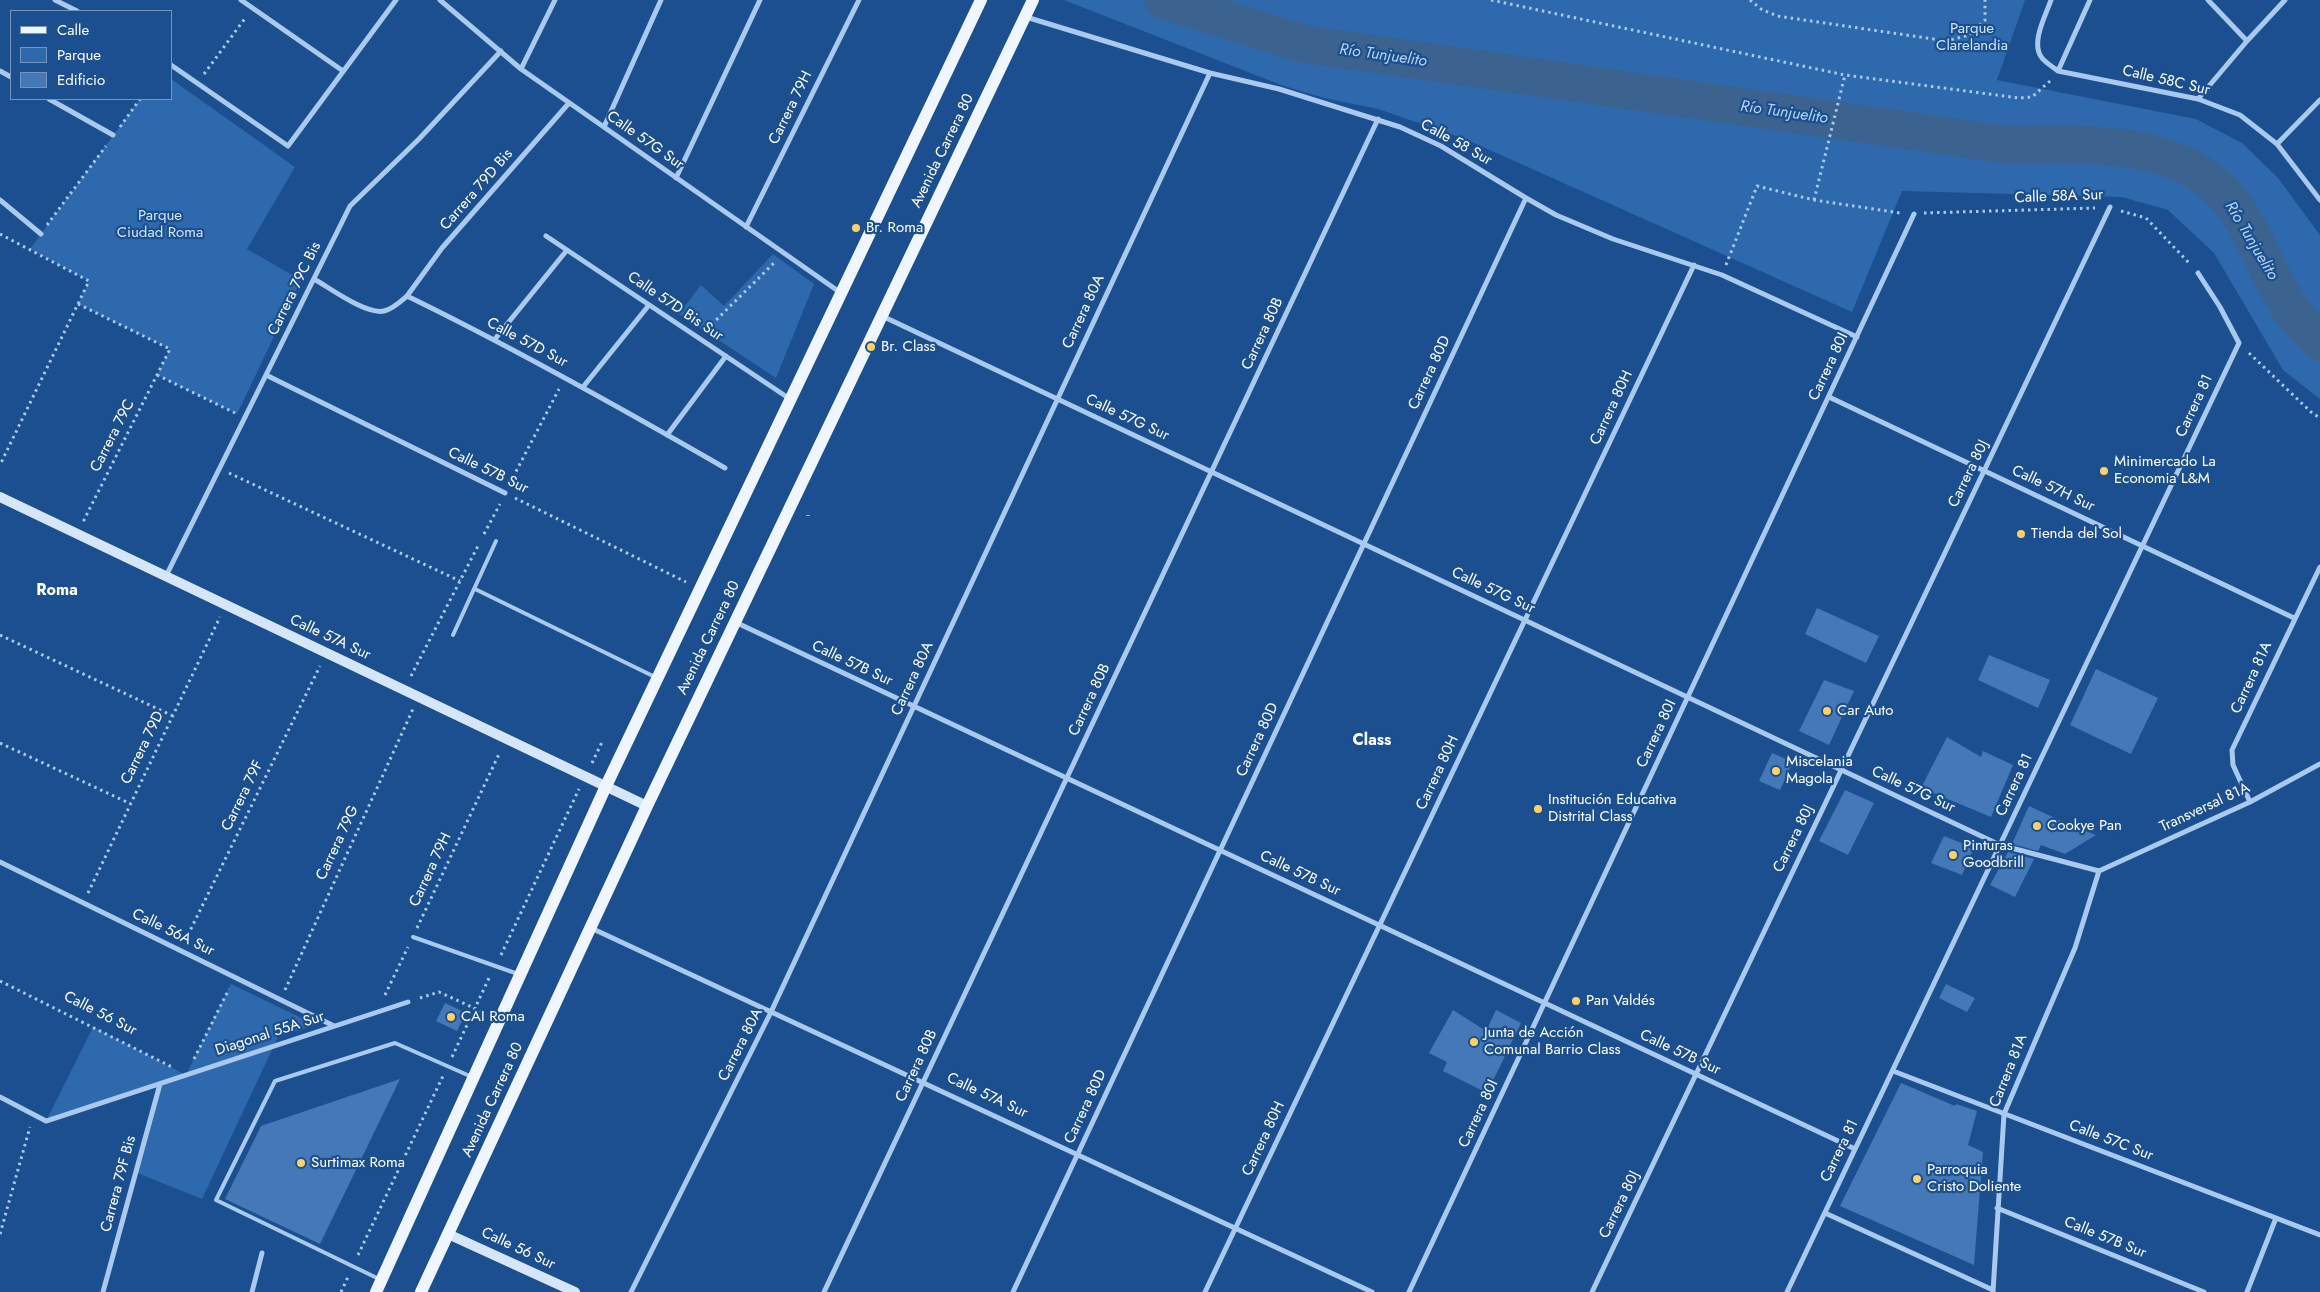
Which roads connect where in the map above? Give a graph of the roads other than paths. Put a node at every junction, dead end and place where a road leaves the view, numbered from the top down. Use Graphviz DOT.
graph roads {
  1 [pos="55,0"];
  2 [pos="241,0"];
  3 [pos="396,0"];
  4 [pos="440,0"];
  5 [pos="555,0"];
  6 [pos="661,0"];
  7 [pos="760,0"];
  8 [pos="859,0"];
  9 [pos="981,0"];
  10 [pos="1033,0"];
  11 [pos="2051,0"];
  12 [pos="2090,0"];
  13 [pos="2208,0"];
  14 [pos="2285,0"];
  15 [pos="75,10"];
  16 [pos="1025,17"];
  17 [pos="2247,41"];
  18 [pos="501,51"];
  19 [pos="172,66"];
  20 [pos="521,69"];
  21 [pos="343,71"];
  22 [pos="2058,71"];
  23 [pos="1210,72"];
  24 [pos="2198,99"];
  25 [pos="51,100"];
  26 [pos="2320,100"];
  27 [pos="569,103"];
  28 [pos="1378,119"];
  29 [pos="604,128"];
  30 [pos="113,135"];
  31 [pos="2277,144"];
  32 [pos="676,178"];
  33 [pos="1526,198"];
  34 [pos="0,200"];
  35 [pos="2320,200"];
  36 [pos="2110,207"];
  37 [pos="1914,214"];
  38 [pos="746,227"];
  39 [pos="41,234"];
  40 [pos="546,236"];
  41 [pos="567,250"];
  42 [pos="1694,266"];
  43 [pos="2198,272"];
  44 [pos="314,279"];
  45 [pos="841,293"];
  46 [pos="407,296"];
  47 [pos="648,305"];
  48 [pos="882,316"];
  49 [pos="1857,337"];
  50 [pos="495,339"];
  51 [pos="726,356"];
  52 [pos="266,375"];
  53 [pos="584,387"];
  54 [pos="1829,397"];
  55 [pos="790,399"];
  56 [pos="1057,399"];
  57 [pos="667,435"];
  58 [pos="726,468"];
  59 [pos="1984,470"];
  60 [pos="1212,472"];
  61 [pos="505,493"];
  62 [pos="0,497"];
  63 [pos="496,541"];
  64 [pos="1364,544"];
  65 [pos="2142,546"];
  66 [pos="2320,568"];
  67 [pos="166,576"];
  68 [pos="474,589"];
  69 [pos="2294,618"];
  70 [pos="1525,620"];
  71 [pos="735,622"];
  72 [pos="454,635"];
  73 [pos="657,678"];
  74 [pos="1688,697"];
  75 [pos="914,706"];
  76 [pos="2319,766"];
  77 [pos="1841,770"];
  78 [pos="1067,778"];
  79 [pos="606,786"];
  80 [pos="2250,802"];
  81 [pos="647,806"];
  82 [pos="2000,845"];
  83 [pos="1220,850"];
  84 [pos="0,862"];
  85 [pos="2099,871"];
  86 [pos="1380,926"];
  87 [pos="591,928"];
  88 [pos="413,937"];
  89 [pos="520,975"];
  90 [pos="408,1002"];
  91 [pos="1545,1003"];
  92 [pos="771,1012"];
  93 [pos="335,1026"];
  94 [pos="1892,1071"];
  95 [pos="1696,1074"];
  96 [pos="473,1078"];
  97 [pos="923,1083"];
  98 [pos="160,1084"];
  99 [pos="0,1097"];
  100 [pos="2004,1114"];
  101 [pos="1855,1149"];
  102 [pos="1077,1155"];
  103 [pos="1997,1208"];
  104 [pos="1825,1213"];
  105 [pos="2276,1218"];
  106 [pos="1236,1228"];
  107 [pos="448,1234"];
  108 [pos="2320,1235"];
  109 [pos="262,1253"];
  110 [pos="381,1280"];
  111 [pos="1993,1291"];
  112 [pos="103,1292"];
  113 [pos="252,1292"];
  114 [pos="376,1292"];
  115 [pos="421,1292"];
  116 [pos="575,1292"];
  117 [pos="631,1292"];
  118 [pos="824,1292"];
  119 [pos="1012,1292"];
  120 [pos="1205,1292"];
  121 [pos="1372,1292"];
  122 [pos="1409,1292"];
  123 [pos="1592,1292"];
  124 [pos="1787,1292"];
  125 [pos="2204,1292"];
  126 [pos="2247,1292"];
  1 -- 15 [label="street"];
  2 -- 21 [label="street"];
  3 -- 21 [label="street"];
  4 -- 18 [label="street, Calle 57G Sur"];
  5 -- 20 [label="street"];
  6 -- 29 [label="street"];
  7 -- 32 [label="street"];
  8 -- 38 [label="street, Carrera 79H"];
  9 -- 45 [label="main road, Avenida Carrera 80"];
  10 -- 16 [label="main road, Avenida Carrera 80"];
  11 -- 22 [label="street"];
  12 -- 22 [label="street"];
  13 -- 17 [label="street"];
  14 -- 17 [label="street"];
  16 -- 23 [label="street, Calle 58 Sur"];
  16 -- 48 [label="main road, Avenida Carrera 80"];
  17 -- 24 [label="street"];
  18 -- 20 [label="street, Calle 57G Sur"];
  18 -- 44 [label="street, Carrera 79C Bis"];
  19 -- 21 [label="street"];
  20 -- 27 [label="street, Calle 57G Sur"];
  22 -- 24 [label="street, Calle 58C Sur"];
  23 -- 28 [label="street, Calle 58 Sur"];
  23 -- 56 [label="street, Carrera 80A"];
  24 -- 31 [label="street, Calle 58C Sur"];
  25 -- 30 [label="street"];
  26 -- 31 [label="street"];
  27 -- 29 [label="street, Calle 57G Sur"];
  27 -- 46 [label="street, Carrera 79D Bis"];
  28 -- 33 [label="street, Calle 58 Sur"];
  28 -- 60 [label="street, Carrera 80B"];
  29 -- 32 [label="street, Calle 57G Sur"];
  31 -- 35 [label="street, Calle 58C Sur"];
  32 -- 38 [label="street, Calle 57G Sur"];
  33 -- 42 [label="street, Calle 58 Sur"];
  33 -- 64 [label="street, Carrera 80D"];
  34 -- 39 [label="street"];
  36 -- 59 [label="street, Carrera 80J"];
  37 -- 49 [label="street, Carrera 80I"];
  38 -- 45 [label="street, Calle 57G Sur"];
  40 -- 41 [label="street, Calle 57D Bis Sur"];
  41 -- 47 [label="street, Calle 57D Bis Sur"];
  41 -- 50 [label="street"];
  42 -- 49 [label="street, Calle 58 Sur"];
  42 -- 70 [label="street, Carrera 80H"];
  43 -- 65 [label="street, Carrera 81"];
  44 -- 46 [label="street"];
  44 -- 52 [label="street, Carrera 79C Bis"];
  45 -- 55 [label="main road, Avenida Carrera 80"];
  46 -- 50 [label="street, Calle 57D Sur"];
  47 -- 51 [label="street, Calle 57D Bis Sur"];
  47 -- 53 [label="street"];
  48 -- 56 [label="street, Calle 57G Sur"];
  48 -- 71 [label="main road, Avenida Carrera 80"];
  49 -- 54 [label="street, Carrera 80I"];
  50 -- 53 [label="street, Calle 57D Sur"];
  51 -- 55 [label="street, Calle 57D Bis Sur"];
  51 -- 57 [label="street"];
  52 -- 61 [label="street, Calle 57B Sur"];
  52 -- 67 [label="street, Carrera 79C Bis"];
  53 -- 57 [label="street, Calle 57D Sur"];
  54 -- 59 [label="street, Calle 57H Sur"];
  54 -- 74 [label="street, Carrera 80I"];
  55 -- 73 [label="main road, Avenida Carrera 80"];
  56 -- 60 [label="street, Calle 57G Sur"];
  56 -- 75 [label="street, Carrera 80A"];
  57 -- 58 [label="street, Calle 57D Sur"];
  59 -- 65 [label="street, Calle 57H Sur"];
  59 -- 77 [label="street, Carrera 80J"];
  60 -- 64 [label="street, Calle 57G Sur"];
  60 -- 78 [label="street, Carrera 80B"];
  62 -- 67 [label="street, Calle 57A Sur"];
  63 -- 68 [label="lane"];
  64 -- 70 [label="street, Calle 57G Sur"];
  64 -- 83 [label="street, Carrera 80D"];
  65 -- 69 [label="street, Calle 57H Sur"];
  65 -- 82 [label="street, Carrera 81"];
  66 -- 69 [label="street, Carrera 81A"];
  67 -- 79 [label="street, Calle 57A Sur"];
  68 -- 72 [label="lane"];
  68 -- 73 [label="lane"];
  69 -- 80 [label="street, Carrera 81A"];
  70 -- 74 [label="street, Calle 57G Sur"];
  70 -- 86 [label="street, Carrera 80H"];
  71 -- 75 [label="street, Calle 57B Sur"];
  71 -- 81 [label="main road, Avenida Carrera 80"];
  73 -- 79 [label="main road, Avenida Carrera 80"];
  74 -- 77 [label="street, Calle 57G Sur"];
  74 -- 91 [label="street, Carrera 80I"];
  75 -- 78 [label="street, Calle 57B Sur"];
  75 -- 92 [label="street, Carrera 80A"];
  76 -- 80 [label="street, Transversal 81A"];
  77 -- 82 [label="street, Calle 57G Sur"];
  77 -- 95 [label="street, Carrera 80J"];
  78 -- 83 [label="street, Calle 57B Sur"];
  78 -- 97 [label="street, Carrera 80B"];
  79 -- 81 [label="street, Calle 57A Sur"];
  79 -- 89 [label="main road, Avenida Carrera 80"];
  80 -- 85 [label="street, Transversal 81A"];
  81 -- 87 [label="main road, Avenida Carrera 80"];
  82 -- 85 [label="street, Calle 57G Sur"];
  82 -- 94 [label="street, Carrera 81"];
  83 -- 86 [label="street, Calle 57B Sur"];
  83 -- 102 [label="street, Carrera 80D"];
  84 -- 93 [label="street, Calle 56A Sur"];
  85 -- 100 [label="street, Carrera 81A"];
  86 -- 91 [label="street, Calle 57B Sur"];
  86 -- 106 [label="street, Carrera 80H"];
  87 -- 92 [label="street, Calle 57A Sur"];
  87 -- 107 [label="main road, Avenida Carrera 80"];
  88 -- 89 [label="lane"];
  89 -- 96 [label="main road, Avenida Carrera 80"];
  90 -- 93 [label="street, Diagonal 55A Sur"];
  91 -- 95 [label="street, Calle 57B Sur"];
  91 -- 122 [label="street, Carrera 80I"];
  92 -- 97 [label="street, Calle 57A Sur"];
  92 -- 117 [label="street, Carrera 80A"];
  93 -- 98 [label="street, Diagonal 55A Sur"];
  94 -- 100 [label="street, Calle 57C Sur"];
  94 -- 101 [label="street, Carrera 81"];
  95 -- 101 [label="street, Calle 57B Sur"];
  95 -- 123 [label="street, Carrera 80J"];
  96 -- 110 [label="main road, Avenida Carrera 80"];
  96 -- 110 [label="lane"];
  97 -- 102 [label="street, Calle 57A Sur"];
  97 -- 118 [label="street, Carrera 80B"];
  98 -- 99 [label="street, Diagonal 55A Sur"];
  98 -- 112 [label="street, Carrera 79F Bis"];
  100 -- 103 [label="street, Carrera 81A"];
  100 -- 105 [label="street, Calle 57C Sur"];
  101 -- 104 [label="street, Carrera 81"];
  102 -- 106 [label="street, Calle 57A Sur"];
  102 -- 119 [label="street, Carrera 80D"];
  103 -- 111 [label="street, Carrera 81A"];
  103 -- 125 [label="street, Calle 57B Sur"];
  104 -- 111 [label="street"];
  104 -- 124 [label="street, Carrera 81"];
  105 -- 108 [label="street, Calle 57C Sur"];
  105 -- 126 [label="street"];
  106 -- 120 [label="street, Carrera 80H"];
  106 -- 121 [label="street, Calle 57A Sur"];
  107 -- 115 [label="main road, Avenida Carrera 80"];
  107 -- 116 [label="street, Calle 56 Sur"];
  109 -- 113 [label="street"];
  110 -- 114 [label="main road, Avenida Carrera 80"];
}
